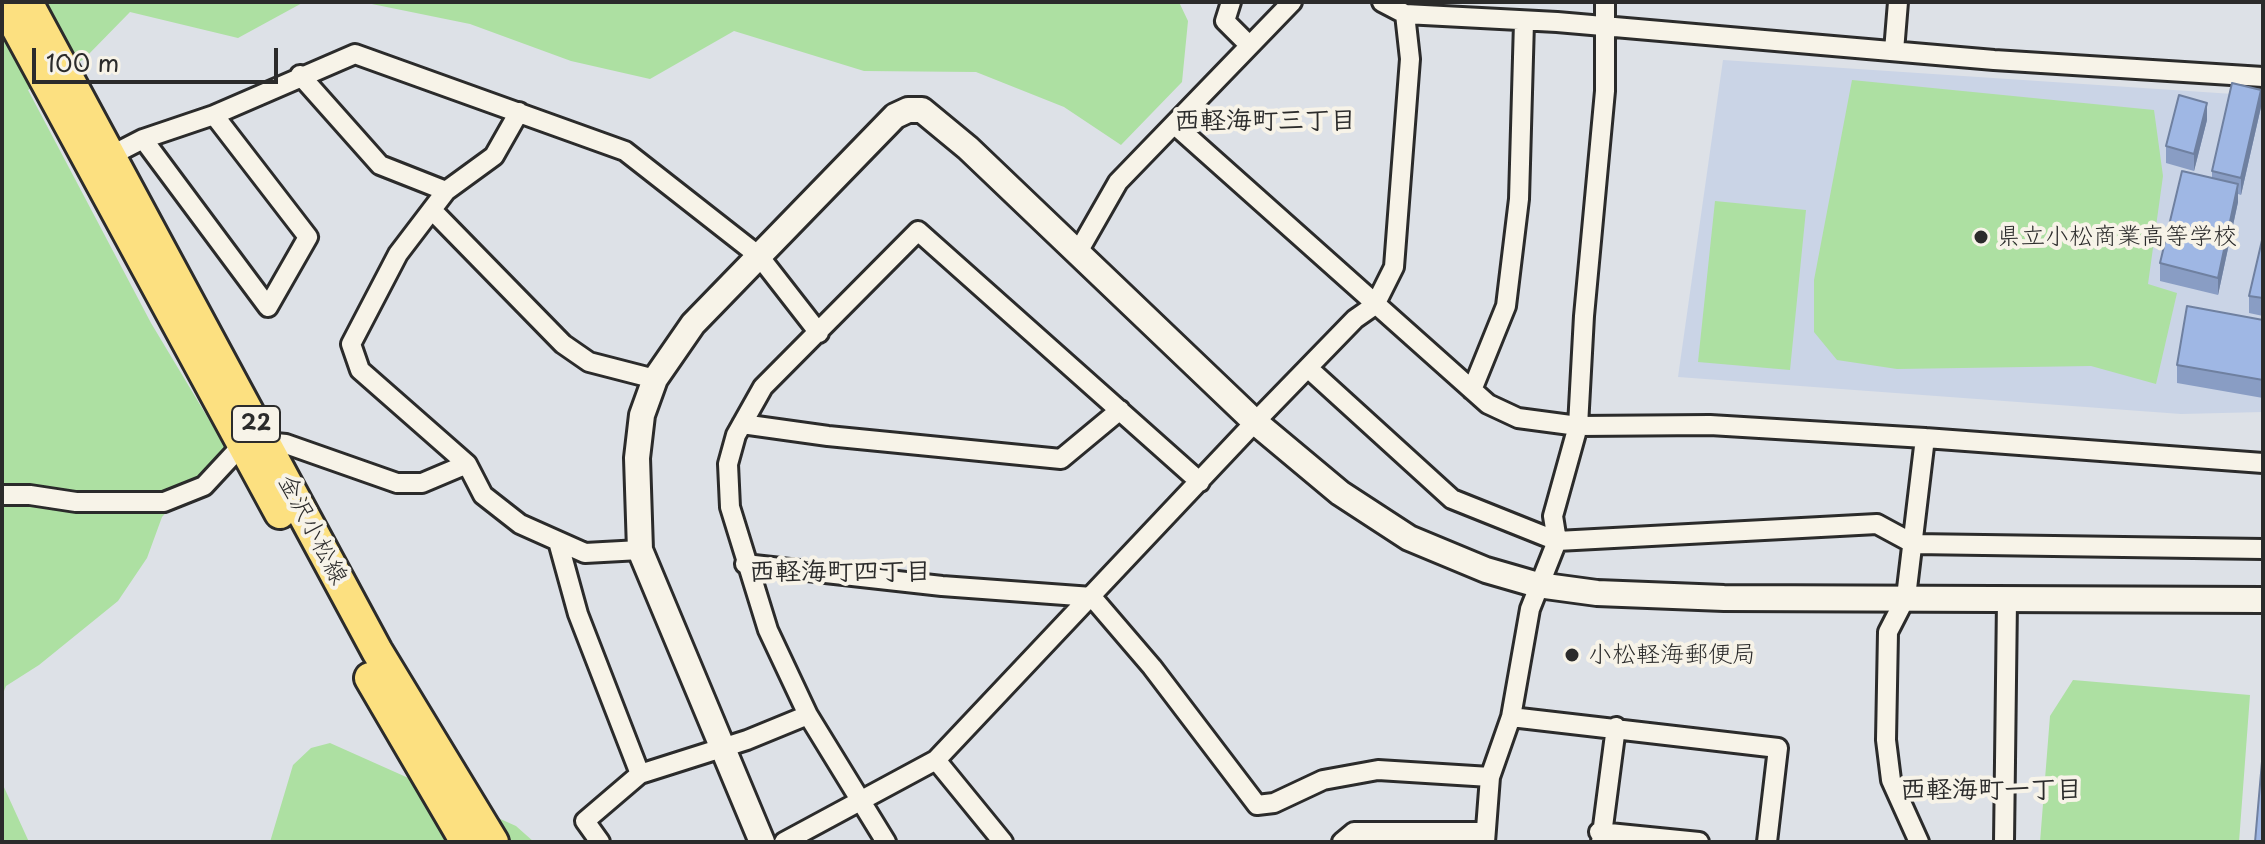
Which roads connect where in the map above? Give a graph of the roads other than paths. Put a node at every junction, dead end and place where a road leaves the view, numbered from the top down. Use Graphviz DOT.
graph roads {
  1 [pos="3,2"];
  2 [pos="27,2"];
  3 [pos="1231,2"];
  4 [pos="1292,2"];
  5 [pos="1382,2"];
  6 [pos="1605,2"];
  7 [pos="1898,2"];
  8 [pos="1405,14"];
  9 [pos="1524,22"];
  10 [pos="1607,28"];
  11 [pos="1249,45"];
  12 [pos="1894,51"];
  13 [pos="300,75"];
  14 [pos="2263,77"];
  15 [pos="519,112"];
  16 [pos="214,115"];
  17 [pos="1175,125"];
  18 [pos="143,139"];
  19 [pos="110,156"];
  20 [pos="446,191"];
  21 [pos="432,210"];
  22 [pos="1078,252"];
  23 [pos="759,256"];
  24 [pos="1375,305"];
  25 [pos="819,333"];
  26 [pos="1308,368"];
  27 [pos="655,379"];
  28 [pos="1472,390"];
  29 [pos="1120,410"];
  30 [pos="1255,422"];
  31 [pos="742,424"];
  32 [pos="1578,426"];
  33 [pos="1925,438"];
  34 [pos="254,443"];
  35 [pos="2263,463"];
  36 [pos="467,464"];
  37 [pos="1200,482"];
  38 [pos="2,495"];
  39 [pos="1557,541"];
  40 [pos="1914,544"];
  41 [pos="559,545"];
  42 [pos="2263,549"];
  43 [pos="640,550"];
  44 [pos="745,564"];
  45 [pos="1538,585"];
  46 [pos="1092,597"];
  47 [pos="1906,597"];
  48 [pos="2007,600"];
  49 [pos="2263,600"];
  50 [pos="808,715"];
  51 [pos="1511,717"];
  52 [pos="1616,727"];
  53 [pos="720,747"];
  54 [pos="936,760"];
  55 [pos="640,774"];
  56 [pos="1490,777"];
  57 [pos="859,803"];
  58 [pos="1485,837"];
  59 [pos="1600,837"];
  60 [pos="466,842"];
  61 [pos="493,842"];
  62 [pos="600,842"];
  63 [pos="762,842"];
  64 [pos="784,842"];
  65 [pos="886,842"];
  66 [pos="1003,842"];
  67 [pos="1342,842"];
  68 [pos="1699,842"];
  69 [pos="1767,842"];
  70 [pos="1919,842"];
  71 [pos="2004,842"];
  1 -- 34 [label="main road, 金沢小松線 / 22"];
  2 -- 19 [label="main road, 金沢小松線 / 22"];
  3 -- 11 [label="street"];
  4 -- 11 [label="street"];
  5 -- 8 [label="street"];
  6 -- 10 [label="street"];
  7 -- 12 [label="street"];
  8 -- 9 [label="street"];
  8 -- 24 [label="street"];
  9 -- 10 [label="street"];
  9 -- 28 [label="street"];
  10 -- 12 [label="street"];
  10 -- 32 [label="street"];
  11 -- 17 [label="street"];
  12 -- 14 [label="street"];
  13 -- 15 [label="street"];
  13 -- 16 [label="street"];
  13 -- 20 [label="street"];
  15 -- 20 [label="street"];
  15 -- 23 [label="street"];
  16 -- 18 [label="street"];
  16 -- 18 [label="street"];
  17 -- 22 [label="street"];
  17 -- 24 [label="street"];
  18 -- 19 [label="street"];
  19 -- 34 [label="main road, 金沢小松線 / 22"];
  20 -- 21 [label="street"];
  21 -- 27 [label="street"];
  21 -- 36 [label="street"];
  22 -- 23 [label="street"];
  22 -- 30 [label="street"];
  23 -- 25 [label="street"];
  23 -- 27 [label="street"];
  24 -- 26 [label="street"];
  24 -- 28 [label="street"];
  25 -- 29 [label="street"];
  25 -- 31 [label="street"];
  26 -- 30 [label="street"];
  26 -- 39 [label="street"];
  27 -- 43 [label="street"];
  28 -- 32 [label="street"];
  29 -- 31 [label="street"];
  29 -- 37 [label="street"];
  30 -- 37 [label="street"];
  30 -- 45 [label="street"];
  31 -- 44 [label="street"];
  32 -- 33 [label="street"];
  32 -- 39 [label="street"];
  33 -- 35 [label="street"];
  33 -- 40 [label="street"];
  34 -- 36 [label="street"];
  34 -- 38 [label="street"];
  34 -- 60 [label="main road, 金沢小松線 / 22"];
  34 -- 61 [label="main road, 金沢小松線 / 22"];
  36 -- 41 [label="street"];
  37 -- 46 [label="street"];
  39 -- 40 [label="street"];
  39 -- 45 [label="street"];
  40 -- 42 [label="street"];
  40 -- 47 [label="street"];
  41 -- 43 [label="street"];
  41 -- 55 [label="street"];
  43 -- 53 [label="street"];
  44 -- 46 [label="street"];
  44 -- 50 [label="street"];
  45 -- 47 [label="street"];
  45 -- 51 [label="street"];
  46 -- 54 [label="street"];
  46 -- 56 [label="street"];
  47 -- 48 [label="street"];
  47 -- 70 [label="street"];
  48 -- 49 [label="street"];
  48 -- 71 [label="street"];
  50 -- 53 [label="street"];
  50 -- 57 [label="street"];
  51 -- 52 [label="street"];
  51 -- 56 [label="street"];
  52 -- 59 [label="street"];
  52 -- 69 [label="street"];
  53 -- 55 [label="street"];
  53 -- 63 [label="street"];
  54 -- 57 [label="street"];
  54 -- 66 [label="street"];
  55 -- 62 [label="street"];
  56 -- 58 [label="street"];
  57 -- 64 [label="street"];
  57 -- 65 [label="street"];
  58 -- 67 [label="street"];
  59 -- 68 [label="street"];
}
